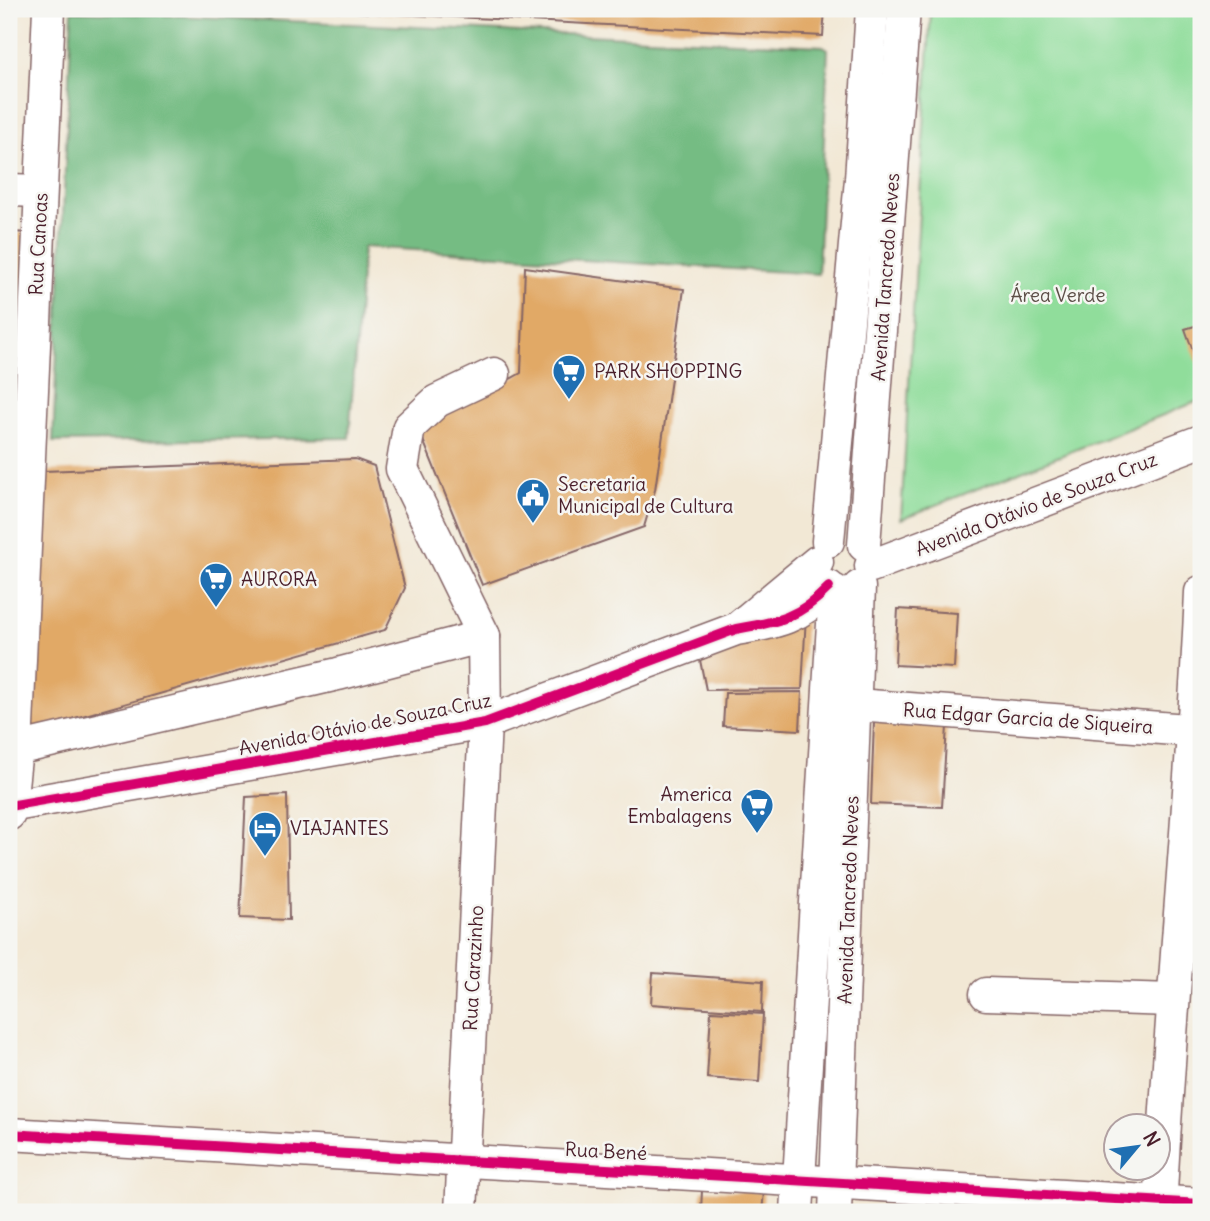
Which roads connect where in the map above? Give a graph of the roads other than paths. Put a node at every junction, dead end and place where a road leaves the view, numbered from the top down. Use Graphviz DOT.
graph roads {
  1 [pos="49,9"];
  2 [pos="872,9"];
  3 [pos="904,9"];
  4 [pos="9,190"];
  5 [pos="40,191"];
  6 [pos="494,374"];
  7 [pos="1201,441"];
  8 [pos="843,568"];
  9 [pos="1201,592"];
  10 [pos="484,636"];
  11 [pos="856,705"];
  12 [pos="485,723"];
  13 [pos="1198,730"];
  14 [pos="16,749"];
  15 [pos="9,806"];
  16 [pos="9,814"];
  17 [pos="986,994"];
  18 [pos="1174,1000"];
  19 [pos="9,1134"];
  20 [pos="463,1160"];
  21 [pos="799,1179"];
  22 [pos="836,1198"];
  23 [pos="1201,1204"];
  24 [pos="1161,1206"];
  25 [pos="461,1212"];
  26 [pos="797,1212"];
  1 -- 5 [label="street, Rua Canoas"];
  2 -- 8 [label="street, Avenida Tancredo Neves"];
  3 -- 8 [label="street, Avenida Tancredo Neves"];
  4 -- 5 [label="street"];
  5 -- 14 [label="street, Rua Canoas"];
  6 -- 10 [label="street"];
  7 -- 8 [label="street, Avenida Otávio de Souza Cruz"];
  8 -- 11 [label="street, Avenida Tancredo Neves"];
  8 -- 12 [label="street, Avenida Otávio de Souza Cruz"];
  8 -- 21 [label="street, Avenida Tancredo Neves"];
  9 -- 13 [label="street"];
  10 -- 12 [label="street, Rua Carazinho"];
  10 -- 14 [label="street"];
  11 -- 13 [label="street, Rua Edgar Garcia de Siqueira"];
  11 -- 22 [label="street, Avenida Tancredo Neves"];
  12 -- 15 [label="street, Avenida Otávio de Souza Cruz"];
  12 -- 20 [label="street, Rua Carazinho"];
  13 -- 18 [label="street"];
  14 -- 15 [label="street, Rua Canoas"];
  15 -- 16 [label="street, Rua Canoas"];
  17 -- 18 [label="street"];
  18 -- 24 [label="street"];
  19 -- 20 [label="street, Rua Bené"];
  20 -- 21 [label="street, Rua Bené"];
  20 -- 25 [label="street, Rua Carazinho"];
  21 -- 22 [label="street, Rua Bené"];
  21 -- 26 [label="street, Avenida Tancredo Neves"];
  22 -- 24 [label="street, Rua Bené"];
  23 -- 24 [label="street, Rua Bené"];
}
